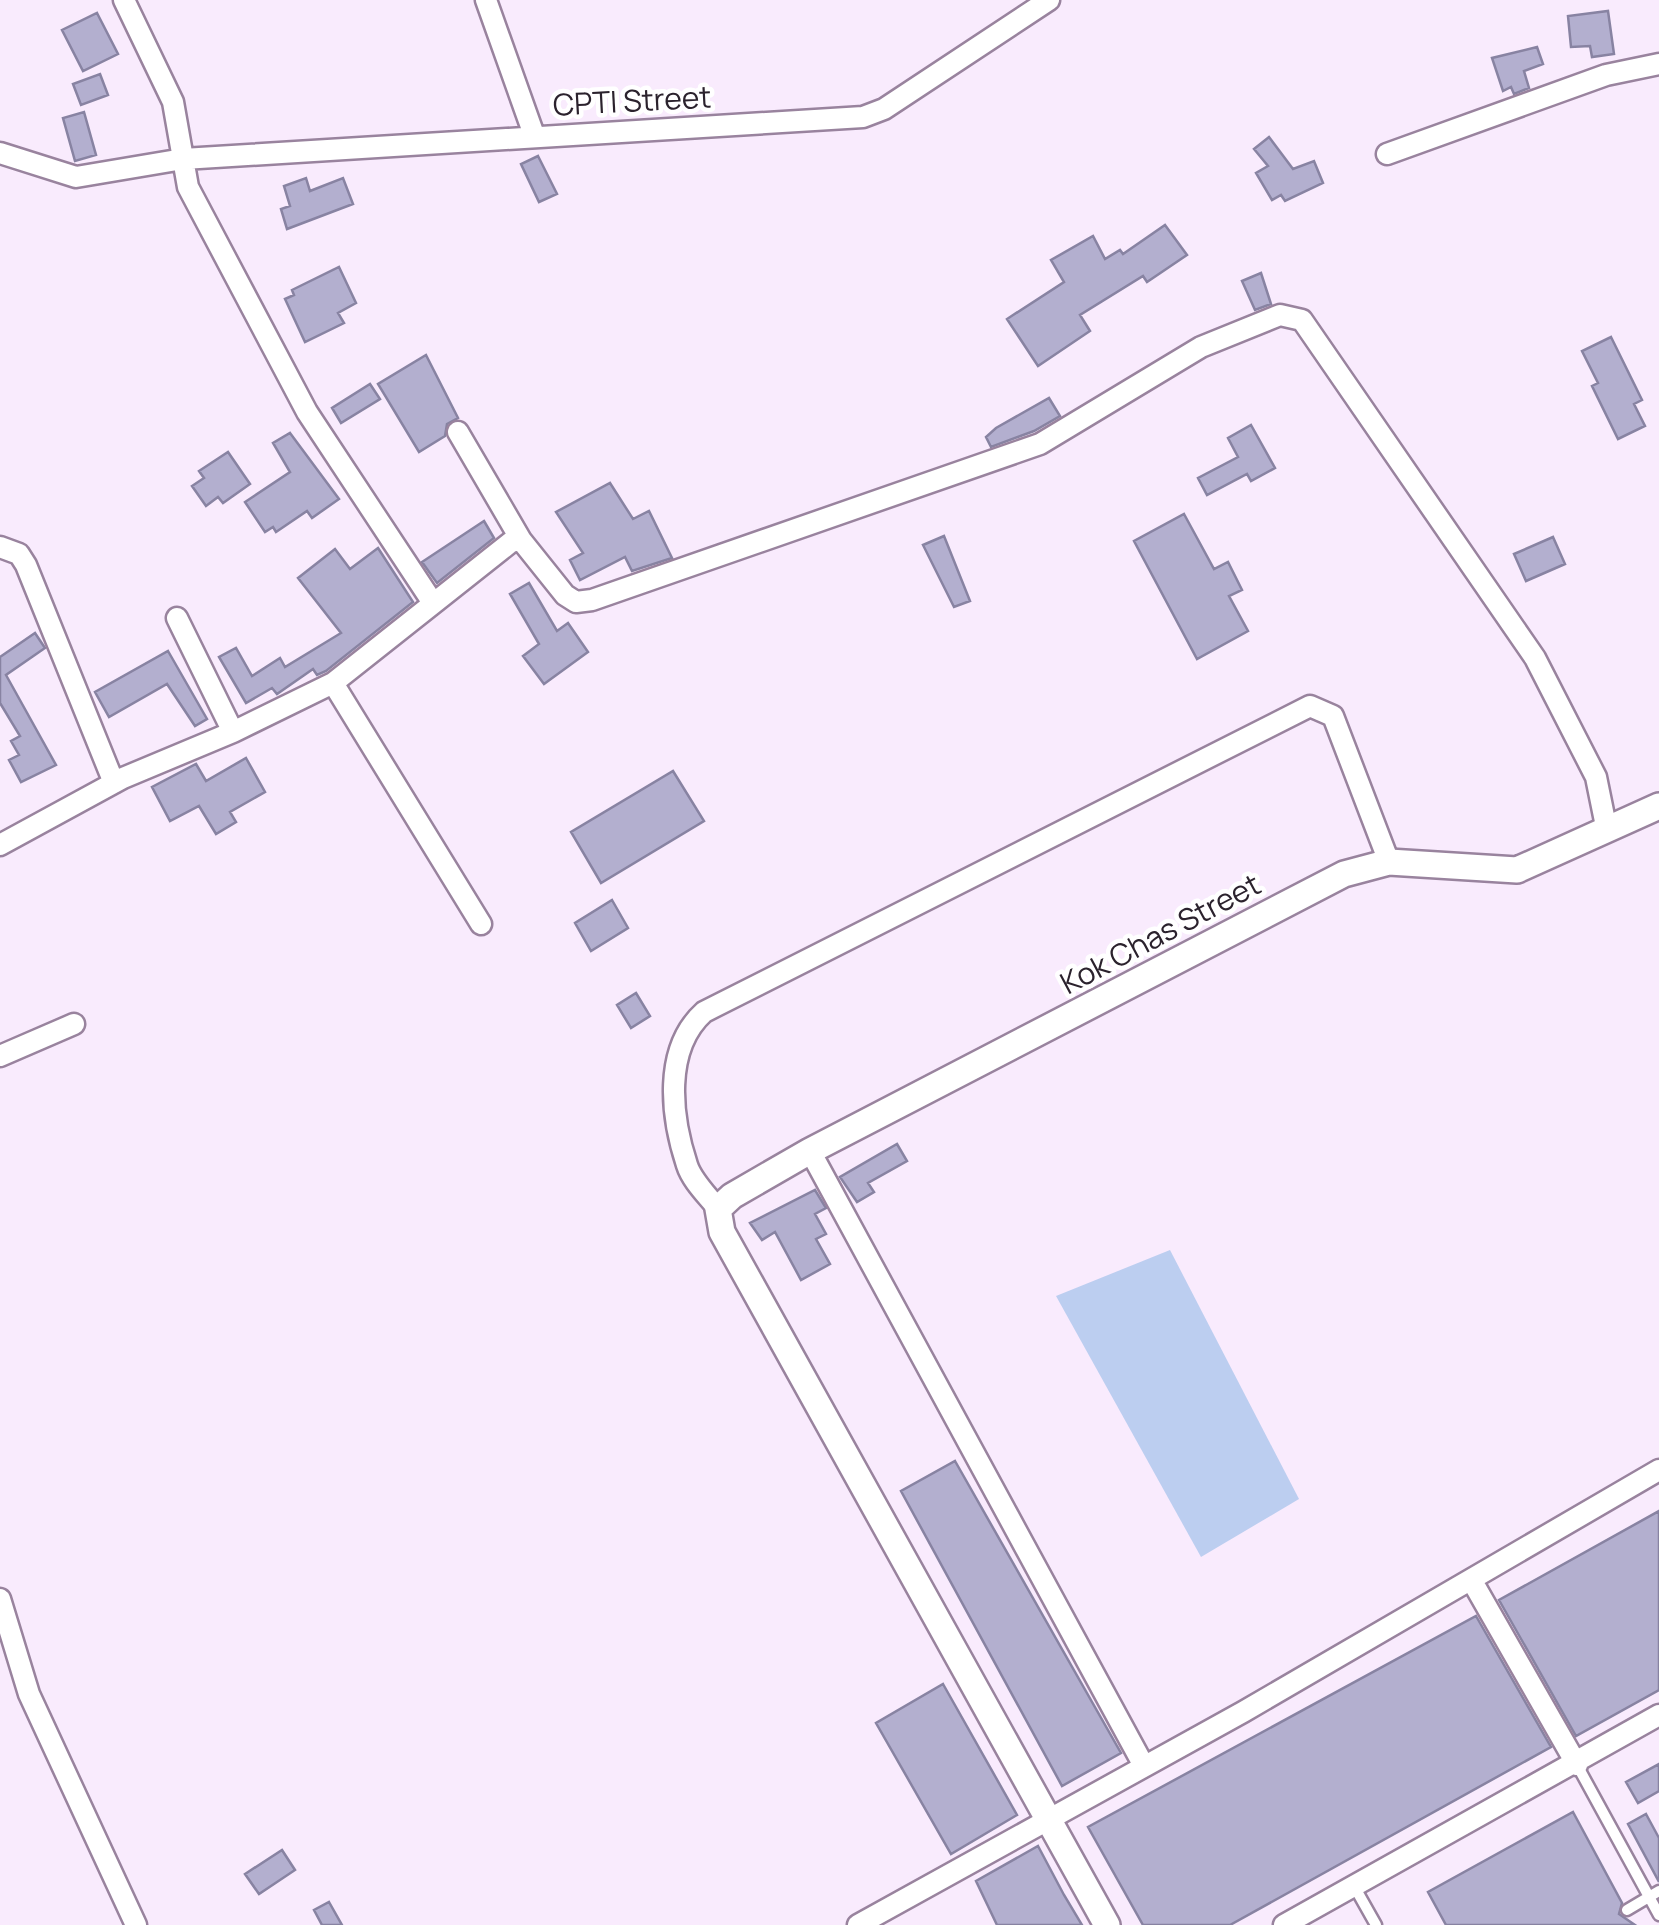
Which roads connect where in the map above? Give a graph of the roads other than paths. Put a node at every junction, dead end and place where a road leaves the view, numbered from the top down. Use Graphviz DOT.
graph roads {
  1 [pos="124,0"];
  2 [pos="486,0"];
  3 [pos="1049,0"];
  4 [pos="1659,64"];
  5 [pos="534,136"];
  6 [pos="0,153"];
  7 [pos="1387,154"];
  8 [pos="183,160"];
  9 [pos="458,432"];
  10 [pos="521,540"];
  11 [pos="0,548"];
  12 [pos="433,604"];
  13 [pos="177,618"];
  14 [pos="333,683"];
  15 [pos="233,732"];
  16 [pos="114,783"];
  17 [pos="1659,806"];
  18 [pos="1607,831"];
  19 [pos="0,846"];
  20 [pos="1389,862"];
  21 [pos="481,924"];
  22 [pos="74,1024"];
  23 [pos="0,1056"];
  24 [pos="810,1152"];
  25 [pos="718,1210"];
  26 [pos="1659,1470"];
  27 [pos="1472,1581"];
  28 [pos="0,1599"];
  29 [pos="1659,1716"];
  30 [pos="1576,1765"];
  31 [pos="1144,1766"];
  32 [pos="1049,1818"];
  33 [pos="1354,1886"];
  34 [pos="1654,1894"];
  35 [pos="1626,1910"];
  36 [pos="1659,1916"];
  37 [pos="136,1925"];
  38 [pos="858,1925"];
  39 [pos="1107,1925"];
  40 [pos="1284,1925"];
  41 [pos="1376,1925"];
  1 -- 8 [label="street"];
  2 -- 5 [label="street"];
  3 -- 5 [label="street, CPTI Street"];
  4 -- 7 [label="street"];
  5 -- 8 [label="street, CPTI Street"];
  6 -- 8 [label="street, CPTI Street"];
  8 -- 12 [label="street"];
  9 -- 10 [label="street"];
  10 -- 12 [label="street"];
  10 -- 18 [label="street"];
  11 -- 16 [label="street"];
  12 -- 14 [label="street"];
  13 -- 15 [label="street"];
  14 -- 15 [label="street"];
  14 -- 21 [label="street"];
  15 -- 16 [label="street"];
  16 -- 19 [label="street"];
  17 -- 18 [label="street, Kok Chas Street"];
  18 -- 20 [label="street, Kok Chas Street"];
  20 -- 24 [label="street, Kok Chas Street"];
  20 -- 25 [label="street"];
  22 -- 23 [label="street"];
  24 -- 25 [label="street, Kok Chas Street"];
  24 -- 31 [label="street"];
  25 -- 32 [label="street"];
  26 -- 27 [label="street"];
  27 -- 30 [label="street"];
  27 -- 31 [label="street"];
  28 -- 37 [label="street"];
  29 -- 30 [label="street"];
  30 -- 33 [label="street"];
  30 -- 34 [label="lane"];
  31 -- 32 [label="street"];
  32 -- 38 [label="street"];
  32 -- 39 [label="street"];
  33 -- 40 [label="street"];
  33 -- 41 [label="lane"];
  34 -- 35 [label="lane"];
  34 -- 36 [label="lane"];
}
